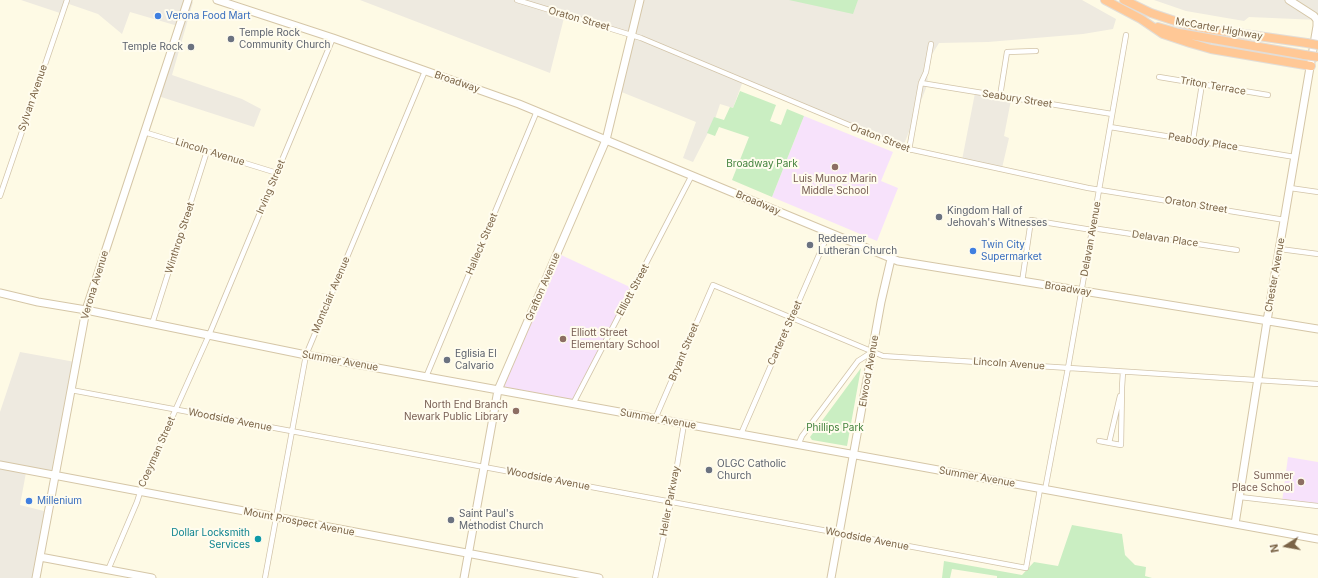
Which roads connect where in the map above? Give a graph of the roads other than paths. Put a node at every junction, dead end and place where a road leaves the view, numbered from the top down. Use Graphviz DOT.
graph roads {
  1 [pos="67,0"];
  2 [pos="188,0"];
  3 [pos="217,0"];
  4 [pos="517,0"];
  5 [pos="640,0"];
  6 [pos="1105,0"];
  7 [pos="1124,0"];
  8 [pos="1289,0"];
  9 [pos="1141,19"];
  10 [pos="1317,26"];
  11 [pos="632,35"];
  12 [pos="1126,35"];
  13 [pos="332,38"];
  14 [pos="931,44"];
  15 [pos="1318,45"];
  16 [pos="1036,51"];
  17 [pos="1318,57"];
  18 [pos="1314,67"];
  19 [pos="425,70"];
  20 [pos="1159,77"];
  21 [pos="921,84"];
  22 [pos="1202,84"];
  23 [pos="1268,95"];
  24 [pos="1000,96"];
  25 [pos="537,111"];
  26 [pos="1112,114"];
  27 [pos="1110,127"];
  28 [pos="144,132"];
  29 [pos="606,140"];
  30 [pos="1193,140"];
  31 [pos="909,150"];
  32 [pos="207,151"];
  33 [pos="1295,157"];
  34 [pos="277,173"];
  35 [pos="692,175"];
  36 [pos="1290,188"];
  37 [pos="1099,190"];
  38 [pos="1318,192"];
  39 [pos="0,196"];
  40 [pos="1285,220"];
  41 [pos="1092,229"];
  42 [pos="829,232"];
  43 [pos="1280,249"];
  44 [pos="1237,250"];
  45 [pos="1318,254"];
  46 [pos="891,259"];
  47 [pos="1022,282"];
  48 [pos="713,285"];
  49 [pos="1082,291"];
  50 [pos="0,293"];
  51 [pos="86,310"];
  52 [pos="792,318"];
  53 [pos="1268,321"];
  54 [pos="152,324"];
  55 [pos="1318,329"];
  56 [pos="209,335"];
  57 [pos="872,352"];
  58 [pos="306,355"];
  59 [pos="1068,368"];
  60 [pos="1123,372"];
  61 [pos="426,377"];
  62 [pos="1258,380"];
  63 [pos="1318,384"];
  64 [pos="1122,386"];
  65 [pos="71,390"];
  66 [pos="498,390"];
  67 [pos="573,404"];
  68 [pos="176,410"];
  69 [pos="655,419"];
  70 [pos="684,424"];
  71 [pos="293,432"];
  72 [pos="740,434"];
  73 [pos="1099,441"];
  74 [pos="1109,443"];
  75 [pos="798,445"];
  76 [pos="854,454"];
  77 [pos="0,465"];
  78 [pos="485,468"];
  79 [pos="54,476"];
  80 [pos="1042,489"];
  81 [pos="140,491"];
  82 [pos="1240,497"];
  83 [pos="671,502"];
  84 [pos="1318,506"];
  85 [pos="276,517"];
  86 [pos="1235,524"];
  87 [pos="839,534"];
  88 [pos="1318,539"];
  89 [pos="468,553"];
  90 [pos="40,557"];
  91 [pos="1026,568"];
  92 [pos="108,570"];
  93 [pos="36,578"];
  94 [pos="152,578"];
  95 [pos="265,578"];
  96 [pos="464,578"];
  97 [pos="599,578"];
  98 [pos="655,578"];
  99 [pos="831,578"];
  1 -- 39 [label="street, Sylvan Avenue"];
  2 -- 28 [label="street, Verona Avenue"];
  3 -- 13 [label="street, Broadway"];
  4 -- 11 [label="street, Oraton Street"];
  5 -- 11 [label="street, Grafton Avenue"];
  6 -- 9 [label="highway"];
  7 -- 15 [label="highway, McCarter Highway, bridge"];
  8 -- 10 [label="street"];
  9 -- 17 [label="highway, McCarter Highway, bridge"];
  9 -- 18 [label="highway"];
  10 -- 18 [label="street, Chester Avenue"];
  11 -- 29 [label="street, Grafton Avenue"];
  11 -- 31 [label="street, Oraton Street"];
  12 -- 26 [label="street, Delavan Avenue"];
  13 -- 19 [label="street, Broadway"];
  13 -- 34 [label="street, Irving Street"];
  14 -- 21 [label="street"];
  16 -- 24 [label="street"];
  18 -- 33 [label="street, Chester Avenue"];
  19 -- 25 [label="street, Broadway"];
  19 -- 58 [label="street, Montclair Avenue"];
  20 -- 22 [label="street, Triton Terrace"];
  21 -- 24 [label="street, Seabury Street"];
  21 -- 31 [label="street"];
  22 -- 23 [label="street, Triton Terrace"];
  22 -- 30 [label="street"];
  24 -- 26 [label="street, Seabury Street"];
  25 -- 29 [label="street, Broadway"];
  25 -- 61 [label="street, Halleck Street"];
  26 -- 27 [label="street, Delavan Avenue"];
  27 -- 30 [label="street, Peabody Place"];
  27 -- 37 [label="street, Delavan Avenue"];
  28 -- 32 [label="street, Lincoln Avenue"];
  28 -- 51 [label="street, Verona Avenue"];
  29 -- 35 [label="street, Broadway"];
  29 -- 66 [label="street, Grafton Avenue"];
  30 -- 33 [label="street, Peabody Place"];
  31 -- 37 [label="street, Oraton Street"];
  32 -- 34 [label="street, Lincoln Avenue"];
  32 -- 54 [label="street, Winthrop Street"];
  33 -- 36 [label="street, Chester Avenue"];
  34 -- 56 [label="street, Irving Street"];
  35 -- 42 [label="street, Broadway"];
  35 -- 67 [label="street, Elliott Street"];
  36 -- 38 [label="street"];
  36 -- 40 [label="street, Chester Avenue"];
  37 -- 40 [label="street, Oraton Street"];
  37 -- 41 [label="street, Delavan Avenue"];
  40 -- 43 [label="street, Chester Avenue"];
  41 -- 44 [label="street, Delavan Place"];
  41 -- 47 [label="street, Delavan Place"];
  41 -- 49 [label="street, Delavan Avenue"];
  42 -- 46 [label="street, Broadway"];
  42 -- 52 [label="street, Carteret Street"];
  43 -- 45 [label="street"];
  43 -- 53 [label="street, Chester Avenue"];
  46 -- 47 [label="street, Broadway"];
  46 -- 57 [label="street, Elwood Avenue"];
  47 -- 49 [label="street, Broadway"];
  48 -- 52 [label="street, Lincoln Avenue"];
  48 -- 69 [label="street, Bryant Street"];
  49 -- 53 [label="street, Broadway"];
  49 -- 59 [label="street, Delavan Avenue"];
  50 -- 51 [label="street, Summer Avenue"];
  51 -- 54 [label="street, Summer Avenue"];
  51 -- 65 [label="street, Verona Avenue"];
  52 -- 57 [label="street, Lincoln Avenue"];
  52 -- 72 [label="street, Carteret Street"];
  53 -- 55 [label="street, Broadway"];
  53 -- 62 [label="street, Chester Avenue"];
  54 -- 56 [label="street, Summer Avenue"];
  56 -- 58 [label="street, Summer Avenue"];
  56 -- 68 [label="street, Coeyman Street"];
  57 -- 59 [label="street, Lincoln Avenue"];
  57 -- 75 [label="street"];
  57 -- 76 [label="street, Elwood Avenue"];
  58 -- 61 [label="street, Summer Avenue"];
  58 -- 71 [label="street, Montclair Avenue"];
  59 -- 60 [label="street, Lincoln Avenue"];
  59 -- 80 [label="street, Delavan Avenue"];
  60 -- 62 [label="street, Lincoln Avenue"];
  60 -- 64 [label="street"];
  61 -- 66 [label="street, Summer Avenue"];
  62 -- 63 [label="street, Lincoln Avenue"];
  62 -- 82 [label="street, Chester Avenue"];
  64 -- 74 [label="street"];
  64 -- 74 [label="street"];
  65 -- 68 [label="street, Woodside Avenue"];
  65 -- 79 [label="street, Verona Avenue"];
  66 -- 67 [label="street, Summer Avenue"];
  66 -- 78 [label="street, Grafton Avenue"];
  67 -- 69 [label="street, Summer Avenue"];
  68 -- 71 [label="street, Woodside Avenue"];
  68 -- 81 [label="street, Coeyman Street"];
  69 -- 70 [label="street, Summer Avenue"];
  70 -- 72 [label="street, Summer Avenue"];
  70 -- 83 [label="street, Heller Parkway"];
  71 -- 78 [label="street, Woodside Avenue"];
  71 -- 85 [label="street, Montclair Avenue"];
  72 -- 75 [label="street, Summer Avenue"];
  73 -- 74 [label="street"];
  75 -- 76 [label="street, Summer Avenue"];
  76 -- 80 [label="street, Summer Avenue"];
  76 -- 87 [label="street, Elwood Avenue"];
  77 -- 79 [label="street, Mount Prospect Avenue"];
  78 -- 83 [label="street, Woodside Avenue"];
  78 -- 89 [label="street, Grafton Avenue"];
  79 -- 81 [label="street, Mount Prospect Avenue"];
  79 -- 90 [label="street, Verona Avenue"];
  80 -- 86 [label="street, Summer Avenue"];
  80 -- 91 [label="street, Delavan Avenue"];
  81 -- 85 [label="street, Mount Prospect Avenue"];
  81 -- 92 [label="street, Coeyman Street"];
  82 -- 84 [label="street"];
  82 -- 86 [label="street, Chester Avenue"];
  83 -- 87 [label="street, Woodside Avenue"];
  83 -- 98 [label="street, Heller Parkway"];
  85 -- 89 [label="street, Mount Prospect Avenue"];
  85 -- 95 [label="street, Montclair Avenue"];
  86 -- 88 [label="street, Summer Avenue"];
  87 -- 91 [label="street, Woodside Avenue"];
  87 -- 99 [label="street, Elwood Avenue"];
  89 -- 96 [label="street, Grafton Avenue"];
  89 -- 97 [label="street, Mount Prospect Avenue"];
  90 -- 92 [label="street"];
  90 -- 93 [label="street, Verona Avenue"];
  92 -- 94 [label="street"];
}
